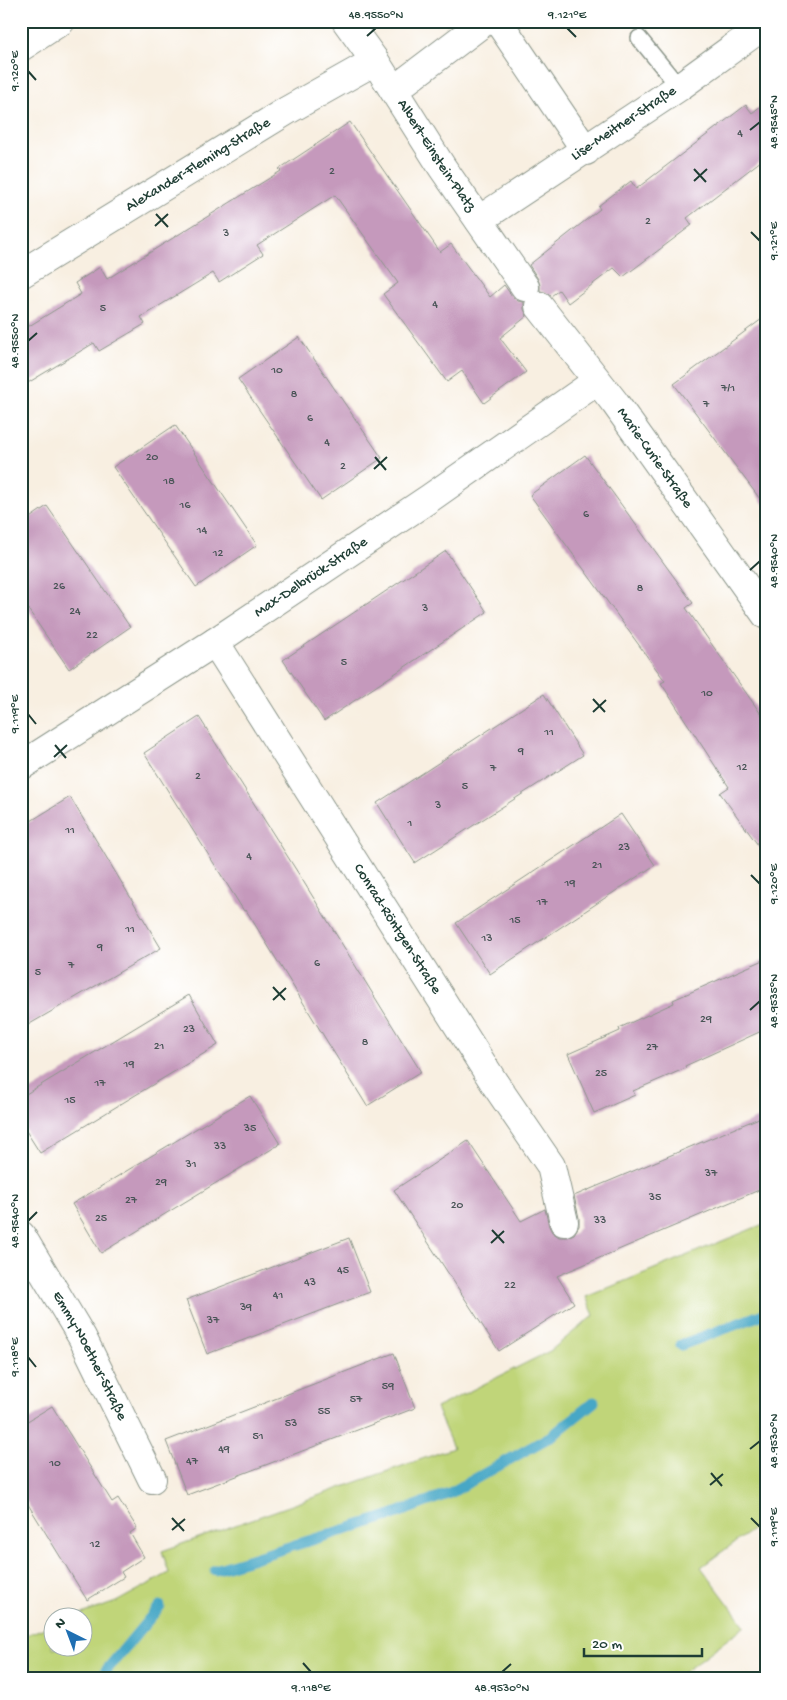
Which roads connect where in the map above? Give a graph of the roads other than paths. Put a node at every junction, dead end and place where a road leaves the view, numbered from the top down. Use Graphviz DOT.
graph roads {
  1 [pos="61,21"];
  2 [pos="346,21"];
  3 [pos="497,22"];
  4 [pos="766,24"];
  5 [pos="639,38"];
  6 [pos="21,47"];
  7 [pos="375,60"];
  8 [pos="679,87"];
  9 [pos="394,90"];
  10 [pos="586,151"];
  11 [pos="479,220"];
  12 [pos="21,274"];
  13 [pos="598,381"];
  14 [pos="766,615"];
  15 [pos="215,642"];
  16 [pos="21,766"];
  17 [pos="564,1222"];
  18 [pos="21,1235"];
  19 [pos="152,1479"];
  1 -- 6 [label="street"];
  2 -- 7 [label="street, Albert-Einstein-Platz"];
  3 -- 9 [label="street, Albert-Einstein-Platz"];
  3 -- 10 [label="street, Albert-Einstein-Platz"];
  4 -- 8 [label="street, Lise-Meitner-Straße"];
  5 -- 8 [label="lane"];
  7 -- 9 [label="street, Albert-Einstein-Platz"];
  7 -- 12 [label="street, Alexander-Fleming-Straße"];
  8 -- 10 [label="street, Lise-Meitner-Straße"];
  9 -- 11 [label="street, Albert-Einstein-Platz"];
  10 -- 11 [label="street, Lise-Meitner-Straße"];
  11 -- 13 [label="street, Marie-Curie-Straße"];
  13 -- 14 [label="street, Marie-Curie-Straße"];
  13 -- 15 [label="street, Max-Delbrück-Straße"];
  15 -- 16 [label="street, Max-Delbrück-Straße"];
  15 -- 17 [label="street, Conrad-Röntgen-Straße"];
  18 -- 19 [label="street, Emmy-Noether-Straße"];
}
